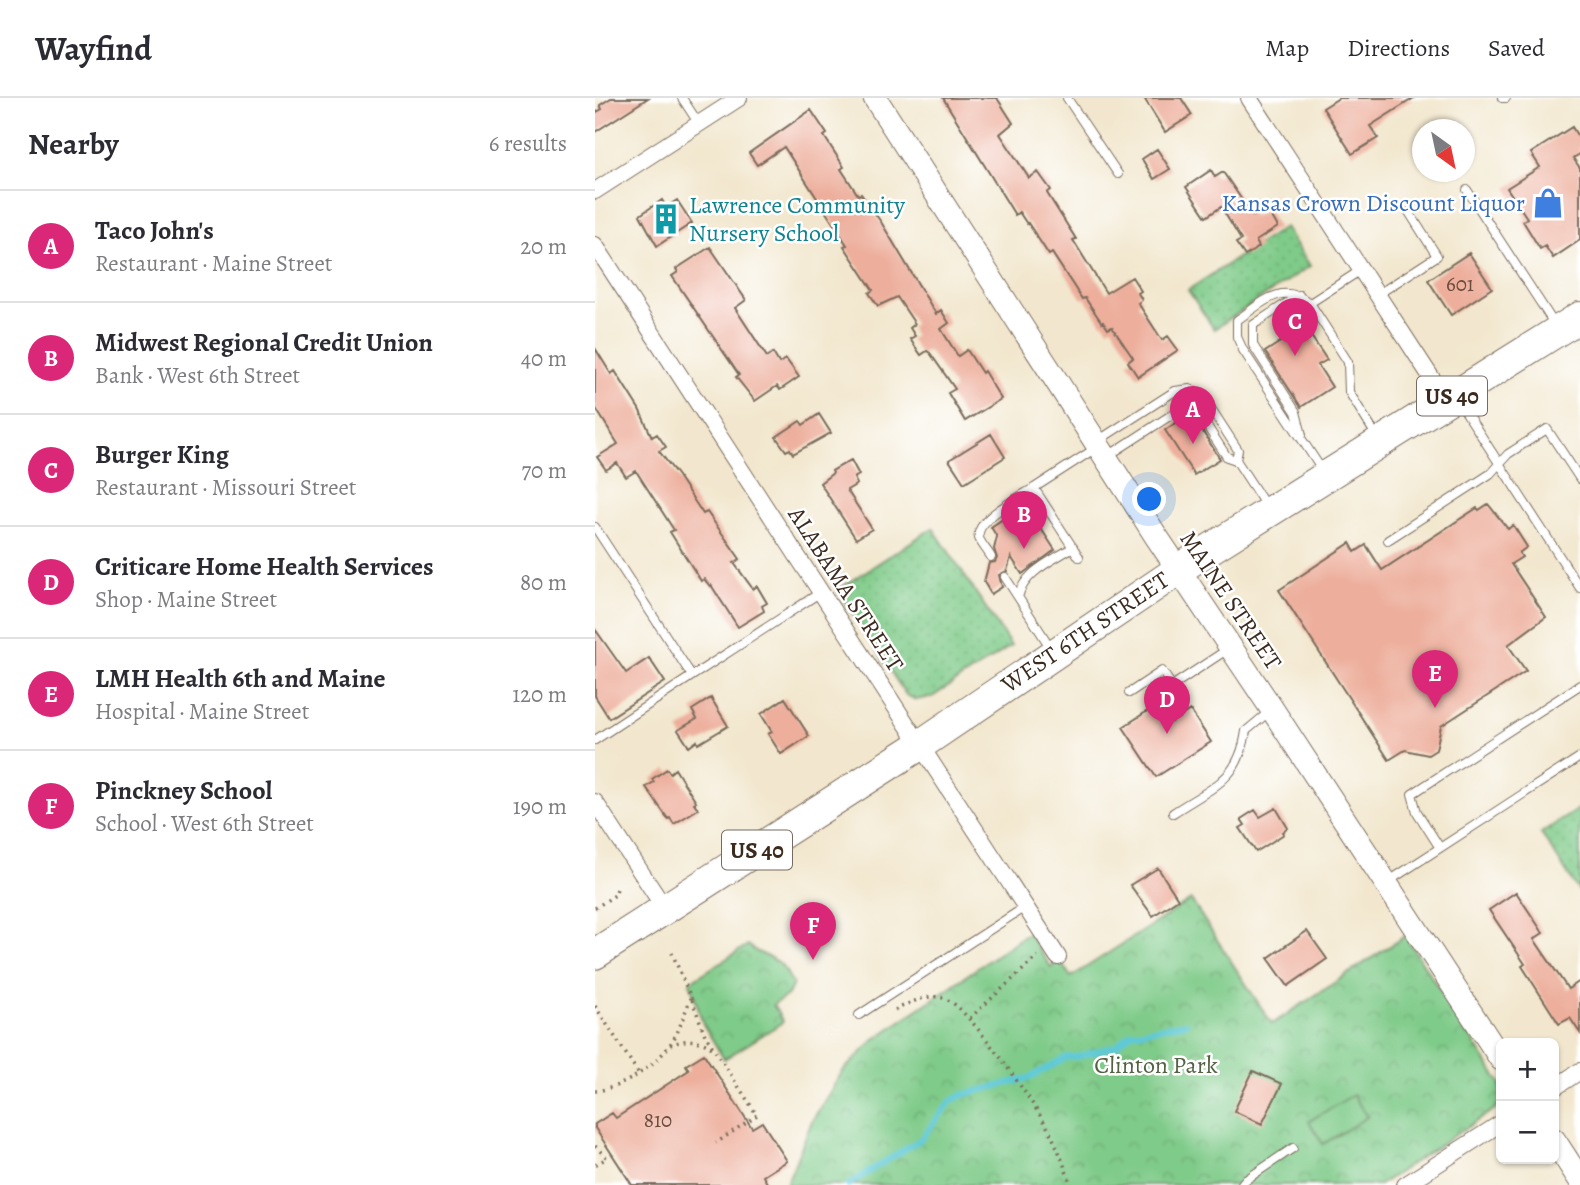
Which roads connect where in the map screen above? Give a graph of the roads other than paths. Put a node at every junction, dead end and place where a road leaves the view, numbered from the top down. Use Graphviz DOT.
graph roads {
  1 [pos="682,98"];
  2 [pos="739,98"];
  3 [pos="875,98"];
  4 [pos="1067,98"];
  5 [pos="1249,98"];
  6 [pos="699,124"];
  7 [pos="1118,174"];
  8 [pos="1467,190"];
  9 [pos="595,191"];
  10 [pos="1409,212"];
  11 [pos="595,245"];
  12 [pos="1361,270"];
  13 [pos="1299,295"];
  14 [pos="1377,295"];
  15 [pos="1310,303"];
  16 [pos="1571,325"];
  17 [pos="1450,397"];
  18 [pos="1303,442"];
  19 [pos="1379,442"];
  20 [pos="1100,448"];
  21 [pos="1236,460"];
  22 [pos="1500,464"];
  23 [pos="1325,476"];
  24 [pos="1580,479"];
  25 [pos="1034,488"];
  26 [pos="1269,511"];
  27 [pos="595,527"];
  28 [pos="1388,540"];
  29 [pos="1073,547"];
  30 [pos="992,557"];
  31 [pos="1079,557"];
  32 [pos="1178,569"];
  33 [pos="1005,577"];
  34 [pos="1580,588"];
  35 [pos="821,592"];
  36 [pos="1018,597"];
  37 [pos="1231,647"];
  38 [pos="1054,653"];
  39 [pos="692,676"];
  40 [pos="1580,685"];
  41 [pos="1129,693"];
  42 [pos="1272,709"];
  43 [pos="595,740"];
  44 [pos="920,745"];
  45 [pos="1580,757"];
  46 [pos="595,803"];
  47 [pos="1173,813"];
  48 [pos="1440,848"];
  49 [pos="1386,883"];
  50 [pos="1025,907"];
  51 [pos="665,909"];
  52 [pos="1053,951"];
  53 [pos="595,954"];
  54 [pos="859,1015"];
  55 [pos="1496,1051"];
  56 [pos="1580,1071"];
  57 [pos="1559,1085"];
  58 [pos="1496,1126"];
  59 [pos="1293,1148"];
  60 [pos="1559,1148"];
  61 [pos="1580,1180"];
  62 [pos="1241,1185"];
  63 [pos="1405,1185"];
  1 -- 6 [label="lane"];
  2 -- 6 [label="street"];
  3 -- 20 [label="street, MAINE STREET"];
  4 -- 7 [label="lane"];
  5 -- 12 [label="street"];
  6 -- 9 [label="street"];
  8 -- 16 [label="lane"];
  10 -- 14 [label="lane"];
  11 -- 35 [label="street, ALABAMA STREET"];
  12 -- 14 [label="street"];
  12 -- 15 [label="lane"];
  13 -- 15 [label="lane"];
  13 -- 18 [label="lane"];
  13 -- 18 [label="lane"];
  14 -- 17 [label="street"];
  15 -- 19 [label="lane"];
  16 -- 17 [label="highway, WEST 6TH STREET / US 40"];
  17 -- 19 [label="highway, WEST 6TH STREET / US 40"];
  17 -- 22 [label="lane"];
  18 -- 23 [label="lane"];
  19 -- 23 [label="highway, WEST 6TH STREET / US 40"];
  20 -- 21 [label="lane"];
  20 -- 21 [label="lane"];
  20 -- 25 [label="lane"];
  20 -- 32 [label="street, MAINE STREET"];
  21 -- 26 [label="lane"];
  22 -- 24 [label="lane"];
  22 -- 28 [label="lane"];
  22 -- 34 [label="lane"];
  23 -- 26 [label="highway, WEST 6TH STREET / US 40"];
  25 -- 29 [label="lane"];
  25 -- 30 [label="lane"];
  26 -- 32 [label="highway, WEST 6TH STREET / US 40"];
  27 -- 39 [label="lane"];
  29 -- 31 [label="lane"];
  29 -- 36 [label="lane"];
  32 -- 37 [label="street, MAINE STREET"];
  32 -- 38 [label="highway, WEST 6TH STREET / US 40"];
  33 -- 36 [label="lane"];
  35 -- 39 [label="lane"];
  35 -- 44 [label="street, ALABAMA STREET"];
  36 -- 38 [label="lane"];
  37 -- 41 [label="lane"];
  37 -- 42 [label="street, MAINE STREET"];
  38 -- 44 [label="highway, WEST 6TH STREET / US 40"];
  39 -- 43 [label="lane"];
  40 -- 48 [label="lane"];
  42 -- 47 [label="lane"];
  42 -- 49 [label="street, MAINE STREET"];
  44 -- 50 [label="street, ALABAMA STREET"];
  44 -- 51 [label="highway, WEST 6TH STREET / US 40"];
  45 -- 48 [label="lane"];
  46 -- 51 [label="street"];
  48 -- 49 [label="lane"];
  49 -- 55 [label="street, MAINE STREET"];
  50 -- 52 [label="street, ALABAMA STREET"];
  50 -- 54 [label="lane"];
  51 -- 53 [label="highway, WEST 6TH STREET / US 40"];
  56 -- 57 [label="street"];
  58 -- 63 [label="street"];
  59 -- 62 [label="lane"];
  60 -- 61 [label="street"];
}
